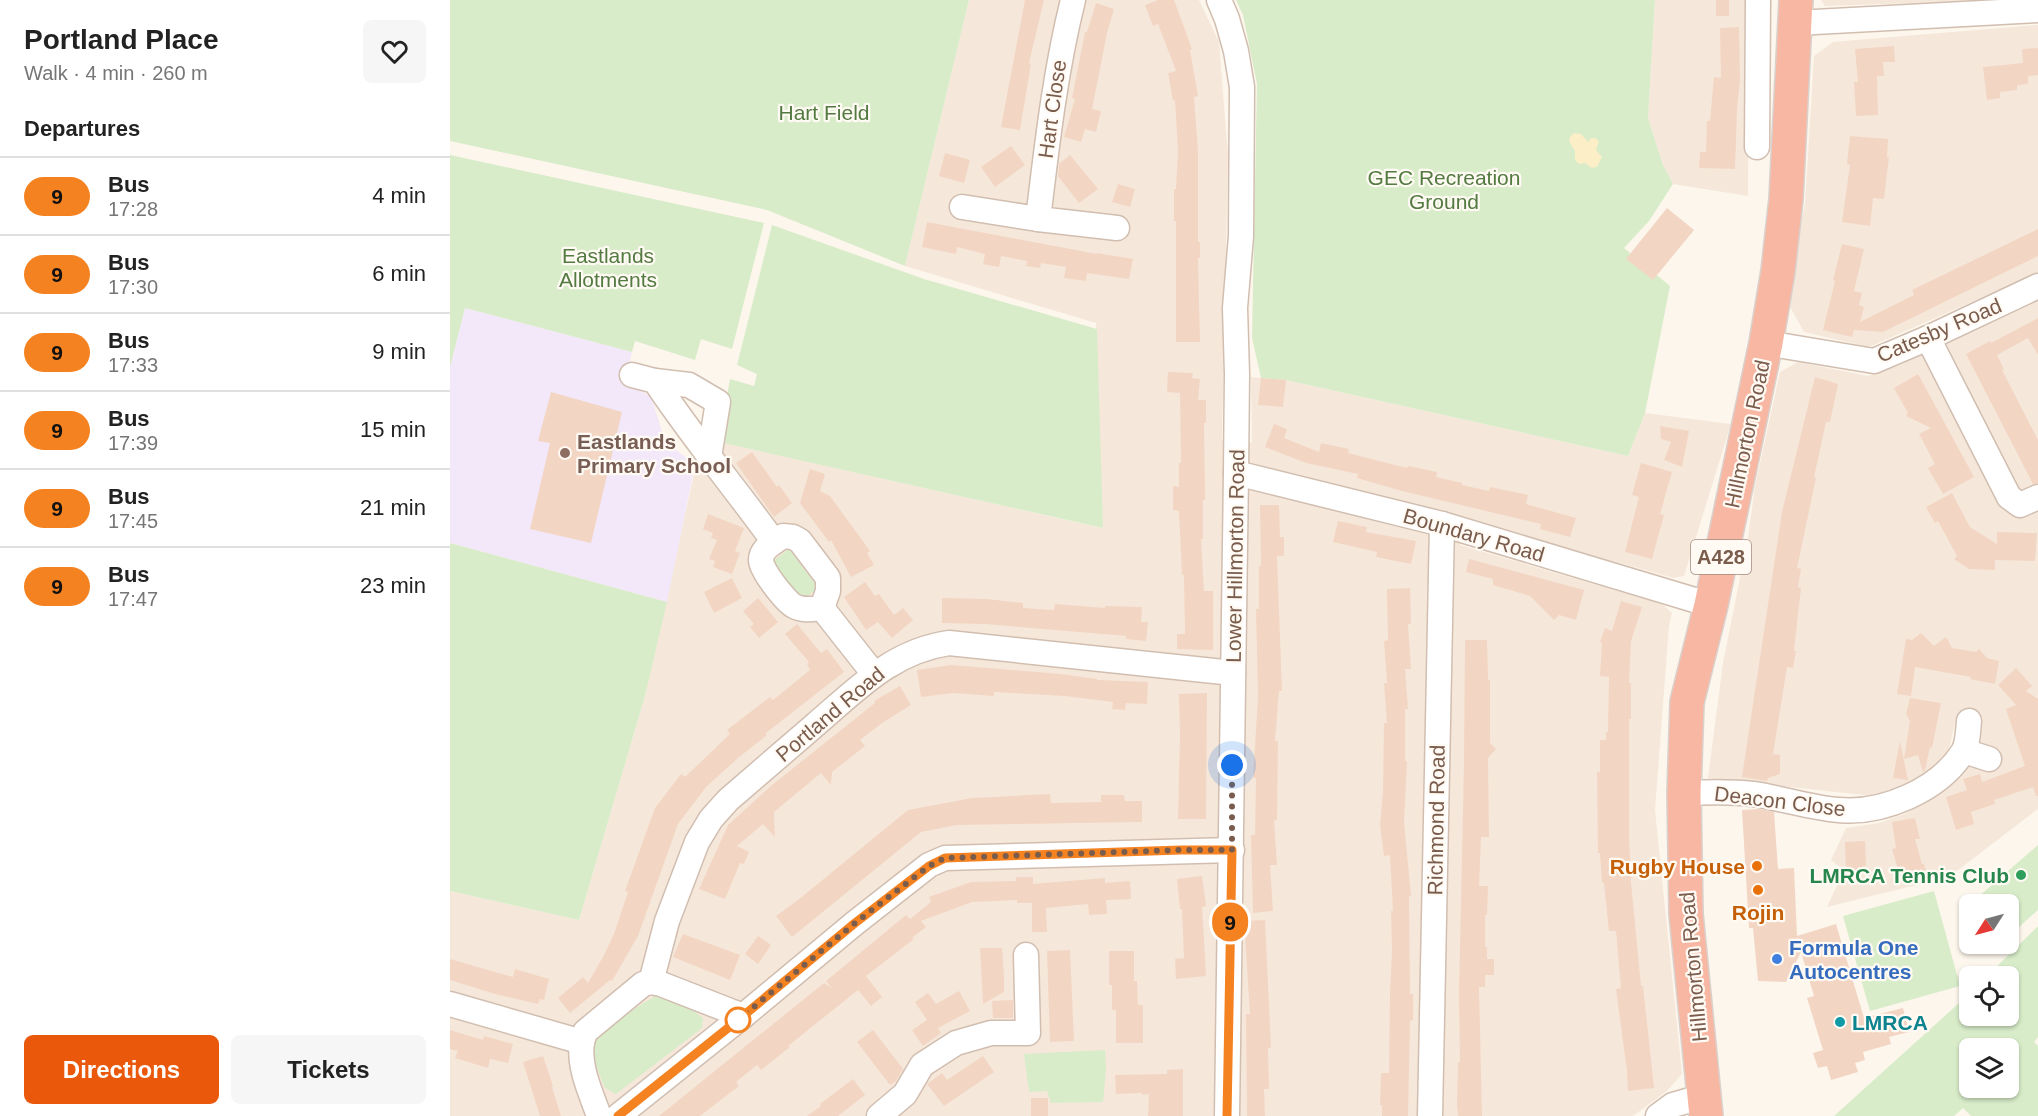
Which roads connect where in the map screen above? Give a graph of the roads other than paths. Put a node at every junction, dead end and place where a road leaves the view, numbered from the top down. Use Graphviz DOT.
graph roads {
  1 [pos="1073,0"];
  2 [pos="1219,0"];
  3 [pos="1758,0"];
  4 [pos="2038,10"];
  5 [pos="1796,12"];
  6 [pos="1757,147"];
  7 [pos="962,207"];
  8 [pos="1038,219"];
  9 [pos="1117,228"];
  10 [pos="2038,286"];
  11 [pos="1928,338"];
  12 [pos="1766,342"];
  13 [pos="709,457"];
  14 [pos="1236,473"];
  15 [pos="2038,497"];
  16 [pos="1442,524"];
  17 [pos="774,542"];
  18 [pos="1711,605"];
  19 [pos="822,608"];
  20 [pos="1233,673"];
  21 [pos="874,674"];
  22 [pos="1969,721"];
  23 [pos="1964,751"];
  24 [pos="1989,759"];
  25 [pos="1684,792"];
  26 [pos="1232,850"];
  27 [pos="1026,955"];
  28 [pos="651,982"];
  29 [pos="450,1004"];
  30 [pos="743,1016"];
  31 [pos="582,1042"];
  32 [pos="1705,1106"];
  33 [pos="599,1116"];
  34 [pos="618,1116"];
  35 [pos="879,1116"];
  36 [pos="1227,1116"];
  37 [pos="1430,1116"];
  38 [pos="1658,1116"];
  1 -- 8 [label="street, Hart Close"];
  2 -- 14 [label="street, Lower Hillmorton Road"];
  3 -- 6 [label="street"];
  4 -- 5 [label="street"];
  5 -- 12 [label="highway, Hillmorton Road / A428"];
  7 -- 8 [label="street"];
  8 -- 9 [label="street"];
  10 -- 11 [label="street, Catesby Road"];
  11 -- 12 [label="street, Catesby Road"];
  11 -- 15 [label="street"];
  12 -- 18 [label="highway, Hillmorton Road / A428"];
  13 -- 13 [label="street"];
  13 -- 17 [label="street"];
  14 -- 16 [label="street, Boundary Road"];
  14 -- 20 [label="street, Lower Hillmorton Road"];
  16 -- 18 [label="street, Boundary Road"];
  16 -- 37 [label="street, Richmond Road"];
  17 -- 19 [label="street"];
  17 -- 19 [label="street"];
  18 -- 25 [label="highway, Hillmorton Road / A428"];
  19 -- 21 [label="street"];
  20 -- 21 [label="street, Portland Road"];
  20 -- 26 [label="street, Lower Hillmorton Road"];
  21 -- 28 [label="street, Portland Road"];
  22 -- 23 [label="street"];
  23 -- 24 [label="street"];
  23 -- 25 [label="street, Deacon Close"];
  25 -- 32 [label="highway, Hillmorton Road / A428"];
  26 -- 30 [label="street"];
  26 -- 36 [label="street, Lower Hillmorton Road"];
  27 -- 35 [label="street"];
  28 -- 30 [label="street"];
  28 -- 31 [label="street"];
  29 -- 31 [label="street"];
  30 -- 34 [label="street"];
  31 -- 33 [label="street"];
  32 -- 38 [label="street"];
}
